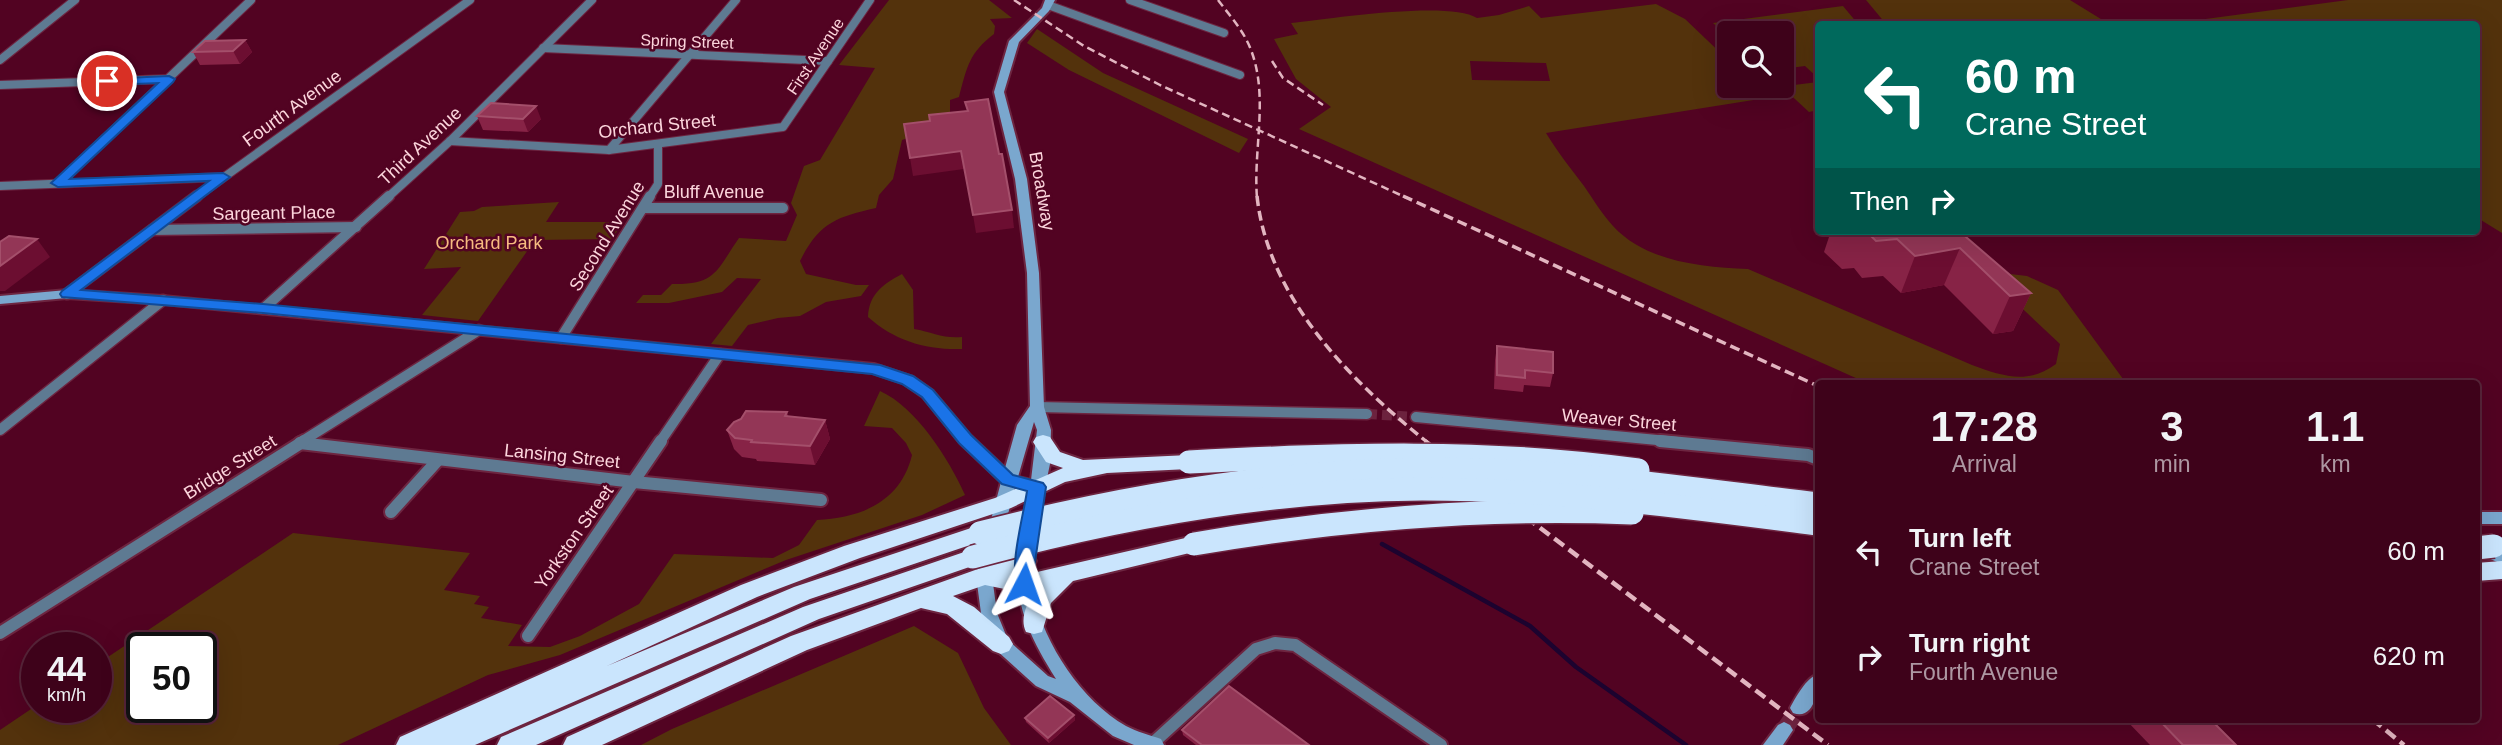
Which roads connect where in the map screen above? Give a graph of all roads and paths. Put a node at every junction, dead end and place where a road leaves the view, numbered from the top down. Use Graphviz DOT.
graph roads {
  1 [pos="75,0"];
  2 [pos="251,0"];
  3 [pos="470,0"];
  4 [pos="592,0"];
  5 [pos="736,0"];
  6 [pos="870,0"];
  7 [pos="1130,0"];
  8 [pos="1049,2"];
  9 [pos="1224,33"];
  10 [pos="543,48"];
  11 [pos="689,55"];
  12 [pos="0,60"];
  13 [pos="828,61"];
  14 [pos="1240,75"];
  15 [pos="169,79"];
  16 [pos="0,85"];
  17 [pos="783,127"];
  18 [pos="450,141"];
  19 [pos="658,144"];
  20 [pos="609,150"];
  21 [pos="223,177"];
  22 [pos="58,183"];
  23 [pos="0,186"];
  24 [pos="645,208"];
  25 [pos="783,208"];
  26 [pos="356,227"];
  27 [pos="151,230"];
  28 [pos="67,294"];
  29 [pos="0,300"];
  30 [pos="163,300"];
  31 [pos="263,309"];
  32 [pos="479,330"];
  33 [pos="561,338"];
  34 [pos="720,354"];
  35 [pos="1037,407"];
  36 [pos="1367,414"];
  37 [pos="1416,417"];
  38 [pos="0,430"];
  39 [pos="1043,442"];
  40 [pos="300,443"];
  41 [pos="1815,457"];
  42 [pos="438,460"];
  43 [pos="1103,467"];
  44 [pos="634,482"];
  45 [pos="1037,487"];
  46 [pos="1005,491"];
  47 [pos="821,500"];
  48 [pos="1815,502"];
  49 [pos="1815,503"];
  50 [pos="391,512"];
  51 [pos="2480,518"];
  52 [pos="2502,518"];
  53 [pos="1815,525"];
  54 [pos="1815,525"];
  55 [pos="2502,545"];
  56 [pos="2480,547"];
  57 [pos="2480,549"];
  58 [pos="2502,558"];
  59 [pos="979,566"];
  60 [pos="2502,570"];
  61 [pos="1074,572"];
  62 [pos="2480,572"];
  63 [pos="1025,573"];
  64 [pos="885,611"];
  65 [pos="1034,625"];
  66 [pos="0,633"];
  67 [pos="528,636"];
  68 [pos="1001,644"];
  69 [pos="1815,685"];
  70 [pos="1076,697"];
  71 [pos="1799,708"];
  72 [pos="1121,738"];
  73 [pos="1154,744"];
  74 [pos="409,745"];
  75 [pos="447,745"];
  76 [pos="510,745"];
  77 [pos="576,745"];
  78 [pos="1441,745"];
  1 -- 12 [label="street"];
  2 -- 15 [label="street"];
  3 -- 21 [label="street, Fourth Avenue"];
  4 -- 10 [label="street, Third Avenue"];
  5 -- 11 [label="street"];
  6 -- 13 [label="street, First Avenue"];
  7 -- 9 [label="street"];
  8 -- 14 [label="street"];
  8 -- 35 [label="main road, Broadway"];
  10 -- 11 [label="street, Spring Street"];
  10 -- 18 [label="street, Third Avenue"];
  11 -- 13 [label="street, Spring Street"];
  11 -- 20 [label="street"];
  13 -- 17 [label="street, First Avenue"];
  15 -- 16 [label="street"];
  15 -- 22 [label="street"];
  17 -- 19 [label="street, Orchard Street"];
  18 -- 20 [label="street, Orchard Street"];
  18 -- 26 [label="street, Third Avenue"];
  19 -- 20 [label="street, Orchard Street"];
  19 -- 24 [label="street, Second Avenue"];
  21 -- 22 [label="street"];
  21 -- 27 [label="street, Fourth Avenue"];
  22 -- 23 [label="street"];
  24 -- 25 [label="street, Bluff Avenue"];
  24 -- 33 [label="street, Second Avenue"];
  26 -- 27 [label="street, Sargeant Place"];
  26 -- 31 [label="street, Third Avenue"];
  27 -- 28 [label="street, Fourth Avenue"];
  28 -- 29 [label="main road"];
  28 -- 30 [label="main road"];
  30 -- 31 [label="main road"];
  30 -- 38 [label="street"];
  31 -- 32 [label="main road"];
  32 -- 33 [label="main road"];
  32 -- 40 [label="street, Bridge Street"];
  33 -- 34 [label="main road"];
  34 -- 44 [label="street, Yorkston Street"];
  34 -- 46 [label="main road"];
  35 -- 36 [label="street"];
  35 -- 39 [label="main road, Broadway"];
  35 -- 46 [label="main road, Broadway"];
  37 -- 41 [label="street, Weaver Street"];
  39 -- 43 [label="highway"];
  39 -- 45 [label="main road, Broadway"];
  40 -- 42 [label="street, Lansing Street"];
  40 -- 66 [label="street, Bridge Street"];
  42 -- 44 [label="street, Lansing Street"];
  42 -- 50 [label="street"];
  43 -- 45 [label="highway"];
  43 -- 48 [label="highway, bridge"];
  44 -- 47 [label="street, Lansing Street"];
  44 -- 67 [label="street, Yorkston Street"];
  45 -- 46 [label="highway"];
  45 -- 63 [label="main road, Broadway"];
  46 -- 59 [label="main road, Broadway"];
  46 -- 74 [label="highway"];
  49 -- 75 [label="highway, bridge"];
  51 -- 52 [label="main road"];
  53 -- 59 [label="highway, bridge"];
  54 -- 61 [label="highway, bridge"];
  55 -- 56 [label="highway, bridge"];
  57 -- 58 [label="main road"];
  59 -- 63 [label="highway"];
  59 -- 64 [label="highway"];
  59 -- 68 [label="main road, Broadway"];
  59 -- 76 [label="highway"];
  60 -- 62 [label="highway"];
  61 -- 63 [label="highway"];
  61 -- 65 [label="highway"];
  63 -- 65 [label="main road, Broadway"];
  64 -- 68 [label="highway"];
  64 -- 77 [label="highway"];
  65 -- 70 [label="main road, Broadway"];
  68 -- 70 [label="main road, Broadway"];
  69 -- 71 [label="main road"];
  70 -- 72 [label="main road, Broadway"];
  72 -- 73 [label="main road, Broadway"];
  73 -- 78 [label="street"];
}
